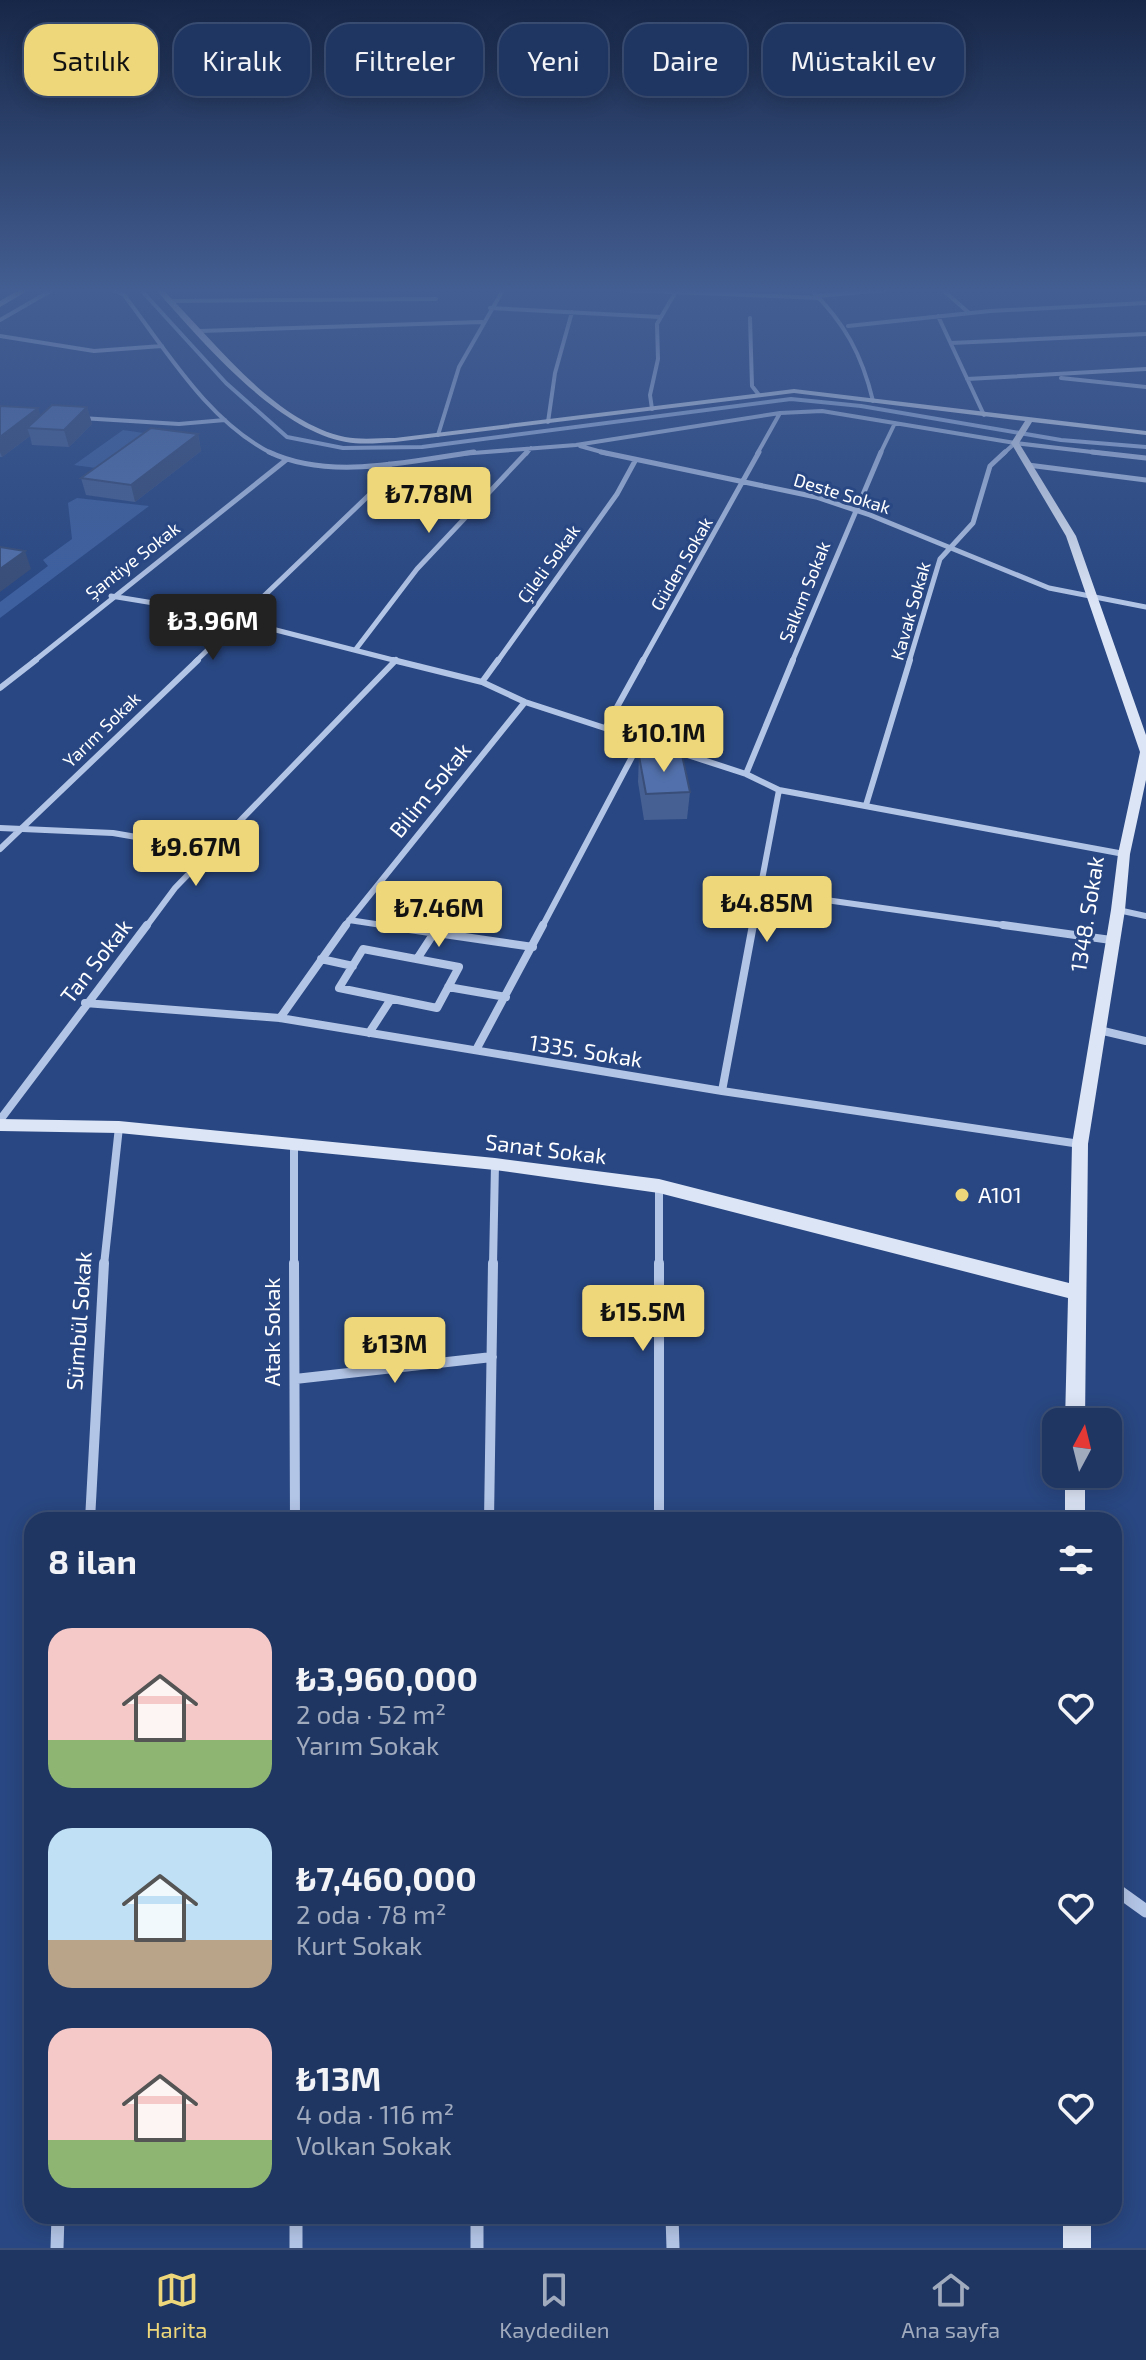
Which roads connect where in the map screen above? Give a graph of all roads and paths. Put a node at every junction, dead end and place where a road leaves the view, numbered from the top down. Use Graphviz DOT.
graph roads {
  1 [pos="204,395"];
  2 [pos="267,395"];
  3 [pos="450,395"];
  4 [pos="552,395"];
  5 [pos="650,395"];
  6 [pos="759,395"];
  7 [pos="825,395"];
  8 [pos="872,395"];
  9 [pos="975,395"];
  10 [pos="873,401"];
  11 [pos="652,409"];
  12 [pos="780,413"];
  13 [pos="984,415"];
  14 [pos="75,418"];
  15 [pos="225,420"];
  16 [pos="1029,421"];
  17 [pos="548,422"];
  18 [pos="895,423"];
  19 [pos="1146,433"];
  20 [pos="438,435"];
  21 [pos="1015,443"];
  22 [pos="576,445"];
  23 [pos="532,447"];
  24 [pos="1146,458"];
  25 [pos="286,460"];
  26 [pos="635,461"];
  27 [pos="389,464"];
  28 [pos="1028,465"];
  29 [pos="1146,480"];
  30 [pos="745,481"];
  31 [pos="854,510"];
  32 [pos="951,548"];
  33 [pos="111,596"];
  34 [pos="1092,598"];
  35 [pos="1146,607"];
  36 [pos="239,617"];
  37 [pos="356,649"];
  38 [pos="396,660"];
  39 [pos="482,682"];
  40 [pos="0,688"];
  41 [pos="525,702"];
  42 [pos="606,727"];
  43 [pos="641,740"];
  44 [pos="746,774"];
  45 [pos="779,790"];
  46 [pos="866,805"];
  47 [pos="0,828"];
  48 [pos="18,830"];
  49 [pos="0,849"];
  50 [pos="212,850"];
  51 [pos="1124,854"];
  52 [pos="762,891"];
  53 [pos="1118,910"];
  54 [pos="1146,916"];
  55 [pos="349,920"];
  56 [pos="434,933"];
  57 [pos="1111,940"];
  58 [pos="533,947"];
  59 [pos="321,959"];
  60 [pos="417,959"];
  61 [pos="353,966"];
  62 [pos="448,987"];
  63 [pos="506,997"];
  64 [pos="391,999"];
  65 [pos="85,1003"];
  66 [pos="280,1018"];
  67 [pos="1098,1029"];
  68 [pos="369,1033"];
  69 [pos="1146,1041"];
  70 [pos="476,1050"];
  71 [pos="722,1091"];
  72 [pos="0,1123"];
  73 [pos="119,1127"];
  74 [pos="294,1144"];
  75 [pos="1080,1144"];
  76 [pos="495,1164"];
  77 [pos="659,1186"];
  78 [pos="1075,1292"];
  79 [pos="492,1357"];
  80 [pos="295,1379"];
  81 [pos="1075,1408"];
  82 [pos="1075,1488"];
  83 [pos="90,1512"];
  84 [pos="295,1512"];
  85 [pos="489,1512"];
  86 [pos="659,1512"];
  87 [pos="1075,1512"];
  88 [pos="1122,1894"];
  89 [pos="1146,1911"];
  90 [pos="58,2224"];
  91 [pos="296,2224"];
  92 [pos="477,2224"];
  93 [pos="672,2224"];
  94 [pos="1077,2224"];
  95 [pos="57,2248"];
  96 [pos="296,2248"];
  97 [pos="477,2248"];
  98 [pos="673,2248"];
  99 [pos="1077,2248"];
  1 -- 15 [label="street"];
  2 -- 20 [label="street"];
  3 -- 20 [label="street"];
  4 -- 17 [label="street"];
  5 -- 11 [label="street"];
  6 -- 11 [label="street"];
  7 -- 10 [label="street"];
  8 -- 10 [label="street"];
  9 -- 13 [label="street"];
  10 -- 13 [label="street"];
  11 -- 17 [label="street"];
  12 -- 18 [label="street"];
  12 -- 22 [label="street"];
  12 -- 30 [label="street, Güden Sokak"];
  13 -- 16 [label="street"];
  14 -- 15 [label="street"];
  15 -- 25 [label="street"];
  16 -- 19 [label="street"];
  16 -- 21 [label="street"];
  17 -- 20 [label="street"];
  18 -- 21 [label="street"];
  18 -- 31 [label="street, Salkım Sokak"];
  21 -- 24 [label="street"];
  21 -- 28 [label="street, 1348. Sokak"];
  21 -- 32 [label="street, Kavak Sokak"];
  22 -- 23 [label="street"];
  22 -- 26 [label="street, Deste Sokak"];
  23 -- 27 [label="street"];
  23 -- 37 [label="street"];
  25 -- 27 [label="street"];
  25 -- 33 [label="street, Şantiye Sokak"];
  26 -- 30 [label="street, Deste Sokak"];
  26 -- 39 [label="street, Çileli Sokak"];
  27 -- 36 [label="street, Yarım Sokak"];
  28 -- 29 [label="street"];
  28 -- 34 [label="street, 1348. Sokak"];
  30 -- 31 [label="street, Deste Sokak"];
  30 -- 42 [label="street, Güden Sokak"];
  31 -- 32 [label="street, Deste Sokak"];
  31 -- 44 [label="street, Salkım Sokak"];
  32 -- 34 [label="street, Deste Sokak"];
  32 -- 46 [label="street, Kavak Sokak"];
  33 -- 36 [label="street"];
  33 -- 40 [label="street, Şantiye Sokak"];
  34 -- 35 [label="street, Deste Sokak"];
  34 -- 51 [label="street, 1348. Sokak"];
  36 -- 37 [label="street"];
  36 -- 48 [label="street, Yarım Sokak"];
  37 -- 38 [label="street"];
  38 -- 39 [label="street"];
  38 -- 50 [label="street, Tan Sokak"];
  39 -- 41 [label="street"];
  41 -- 42 [label="street"];
  41 -- 55 [label="street, Bilim Sokak"];
  42 -- 43 [label="street"];
  43 -- 44 [label="street"];
  43 -- 58 [label="street"];
  44 -- 45 [label="street"];
  45 -- 46 [label="street"];
  45 -- 52 [label="street"];
  46 -- 51 [label="street"];
  47 -- 48 [label="street"];
  48 -- 49 [label="street, Yarım Sokak"];
  48 -- 50 [label="street"];
  50 -- 65 [label="street, Tan Sokak"];
  51 -- 53 [label="street, 1348. Sokak"];
  52 -- 57 [label="street"];
  52 -- 71 [label="street"];
  53 -- 54 [label="street"];
  53 -- 57 [label="street, 1348. Sokak"];
  55 -- 56 [label="street"];
  55 -- 59 [label="street, Bilim Sokak"];
  56 -- 58 [label="street"];
  56 -- 60 [label="street"];
  57 -- 67 [label="street, 1348. Sokak"];
  58 -- 63 [label="street"];
  59 -- 61 [label="street"];
  59 -- 66 [label="street, Bilim Sokak"];
  60 -- 61 [label="street"];
  60 -- 62 [label="street"];
  61 -- 64 [label="street"];
  62 -- 63 [label="street"];
  62 -- 64 [label="street"];
  63 -- 70 [label="street"];
  64 -- 68 [label="street"];
  65 -- 66 [label="street, 1335. Sokak"];
  65 -- 72 [label="street, Tan Sokak"];
  66 -- 68 [label="street, 1335. Sokak"];
  67 -- 69 [label="street"];
  67 -- 75 [label="street, 1348. Sokak"];
  68 -- 70 [label="street, 1335. Sokak"];
  70 -- 71 [label="street, 1335. Sokak"];
  71 -- 75 [label="street, 1335. Sokak"];
  72 -- 73 [label="street, Sanat Sokak"];
  73 -- 74 [label="street, Sanat Sokak"];
  73 -- 83 [label="street, Sümbül Sokak"];
  74 -- 76 [label="street, Sanat Sokak"];
  74 -- 80 [label="street, Atak Sokak"];
  75 -- 78 [label="street, 1348. Sokak"];
  76 -- 77 [label="street, Sanat Sokak"];
  76 -- 79 [label="street"];
  77 -- 78 [label="street, Sanat Sokak"];
  77 -- 86 [label="street"];
  78 -- 81 [label="street, 1348. Sokak"];
  79 -- 80 [label="street"];
  79 -- 85 [label="street"];
  80 -- 84 [label="street, Atak Sokak"];
  82 -- 87 [label="street"];
  88 -- 89 [label="street"];
  90 -- 95 [label="street"];
  91 -- 96 [label="street"];
  92 -- 97 [label="street"];
  93 -- 98 [label="street"];
  94 -- 99 [label="street"];
}
